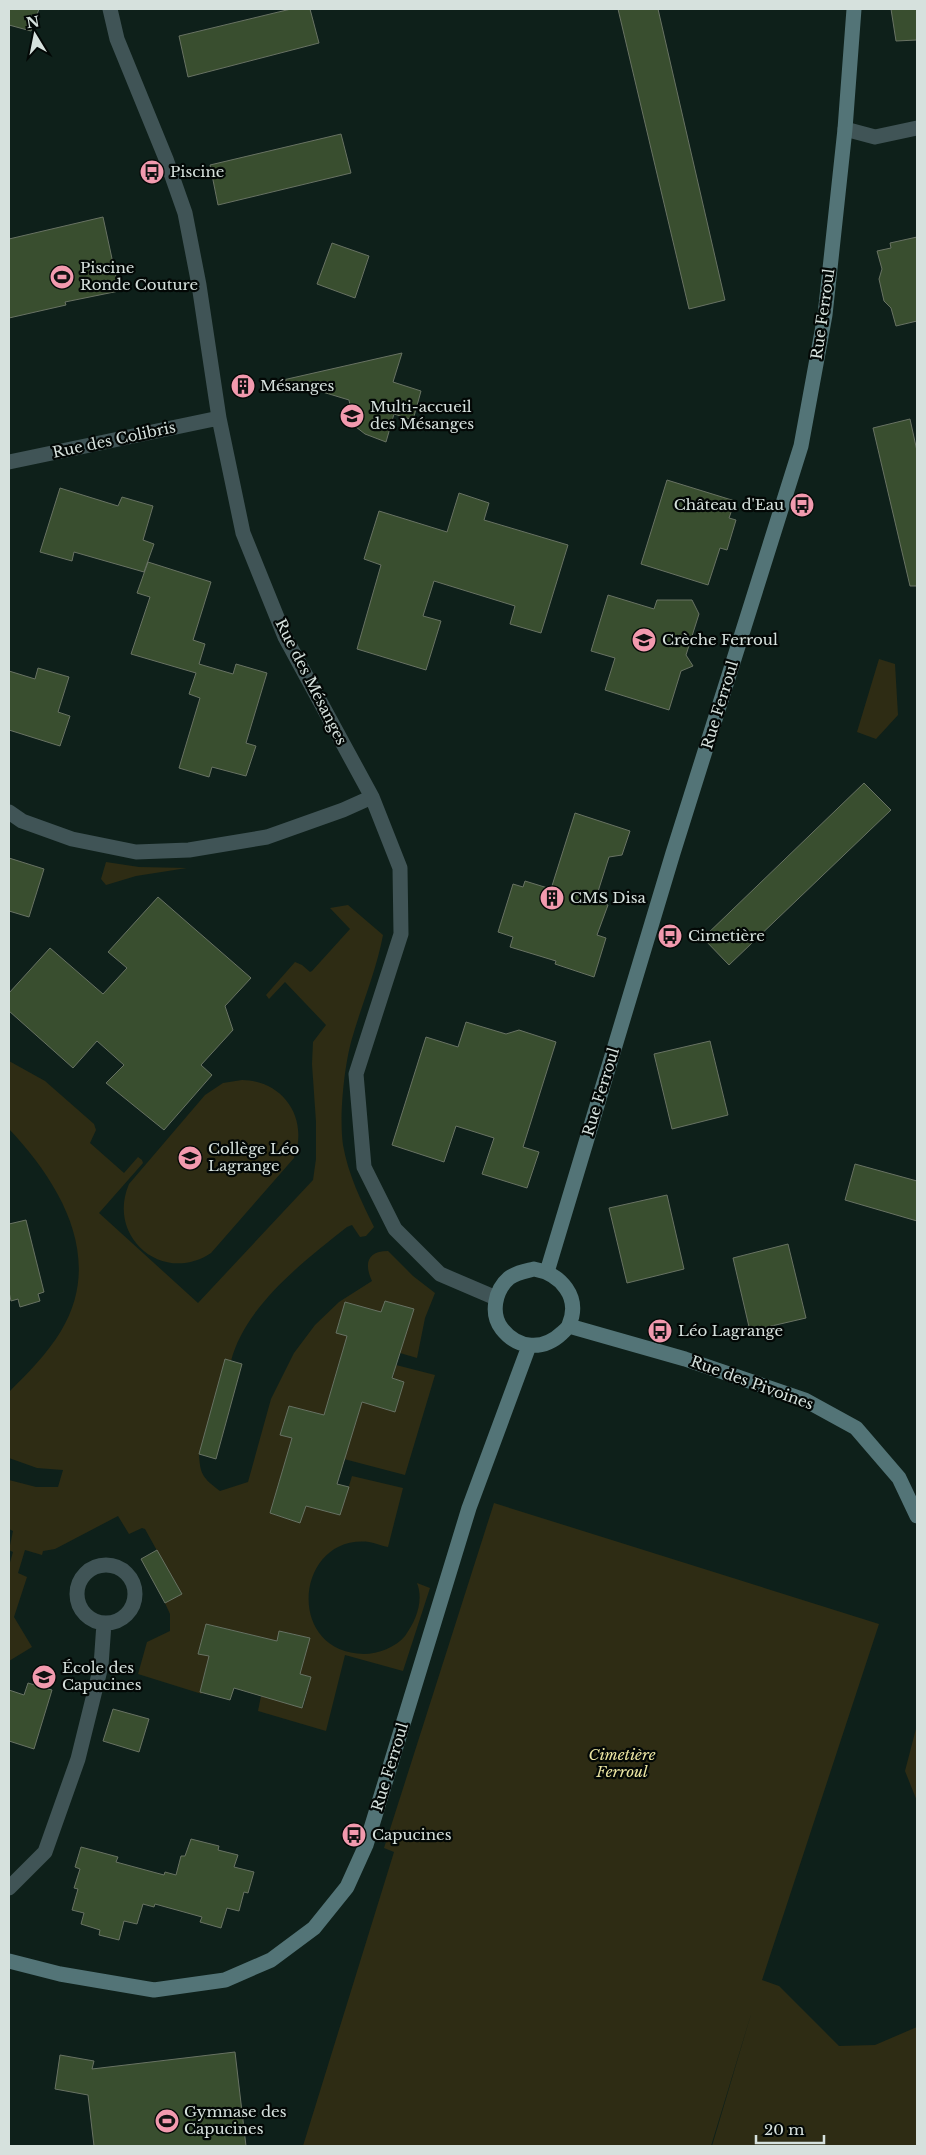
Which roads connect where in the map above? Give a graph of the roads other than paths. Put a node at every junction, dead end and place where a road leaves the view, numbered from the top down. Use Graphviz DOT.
graph roads {
  1 [pos="110,9"];
  2 [pos="854,9"];
  3 [pos="917,128"];
  4 [pos="845,129"];
  5 [pos="219,418"];
  6 [pos="9,462"];
  7 [pos="372,797"];
  8 [pos="9,812"];
  9 [pos="547,1272"];
  10 [pos="496,1298"];
  11 [pos="569,1326"];
  12 [pos="529,1346"];
  13 [pos="917,1516"];
  14 [pos="104,1623"];
  15 [pos="9,1888"];
  16 [pos="9,1961"];
  1 -- 5 [label="street, Rue des Mésanges"];
  2 -- 4 [label="street, Rue Ferroul"];
  3 -- 4 [label="street"];
  4 -- 9 [label="street, Rue Ferroul"];
  5 -- 6 [label="street, Rue des Colibris"];
  5 -- 7 [label="street, Rue des Mésanges"];
  7 -- 8 [label="street"];
  7 -- 10 [label="street, Rue des Mésanges"];
  9 -- 10 [label="street"];
  9 -- 11 [label="street"];
  10 -- 12 [label="street"];
  11 -- 12 [label="street"];
  11 -- 13 [label="street, Rue des Pivoines"];
  12 -- 16 [label="street, Rue Ferroul"];
  14 -- 15 [label="street"];
}
